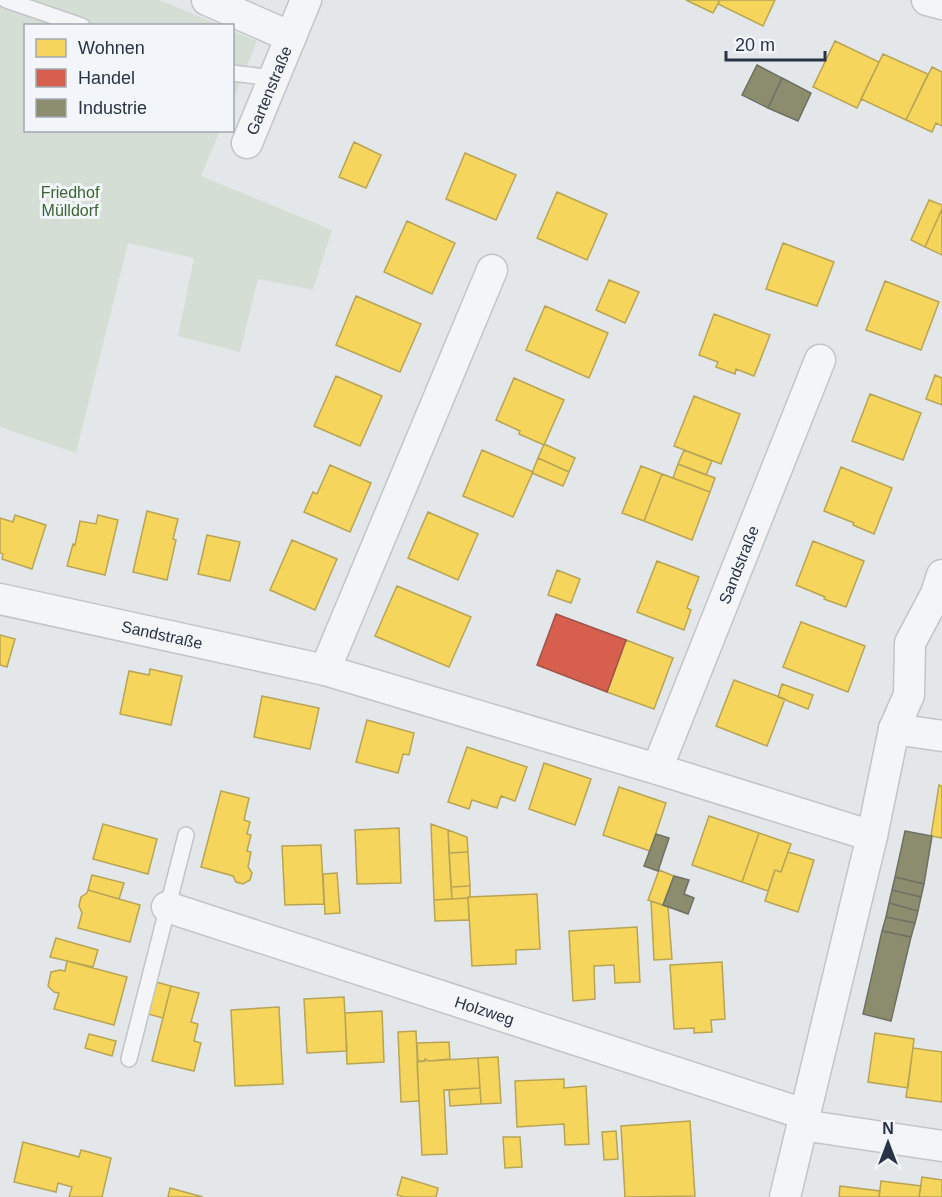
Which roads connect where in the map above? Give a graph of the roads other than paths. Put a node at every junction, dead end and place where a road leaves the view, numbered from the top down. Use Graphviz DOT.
graph roads {
  1 [pos="6,0"];
  2 [pos="207,0"];
  3 [pos="306,0"];
  4 [pos="927,0"];
  5 [pos="942,4"];
  6 [pos="76,24"];
  7 [pos="291,37"];
  8 [pos="234,73"];
  9 [pos="273,78"];
  10 [pos="247,143"];
  11 [pos="492,270"];
  12 [pos="820,360"];
  13 [pos="942,576"];
  14 [pos="0,599"];
  15 [pos="325,670"];
  16 [pos="894,729"];
  17 [pos="942,736"];
  18 [pos="657,769"];
  19 [pos="186,835"];
  20 [pos="872,836"];
  21 [pos="167,908"];
  22 [pos="129,1059"];
  23 [pos="803,1120"];
  24 [pos="942,1146"];
  25 [pos="785,1197"];
  1 -- 6 [label="lane"];
  2 -- 7 [label="street, Gartenstraße"];
  3 -- 7 [label="street, Gartenstraße"];
  4 -- 5 [label="street"];
  7 -- 9 [label="street, Gartenstraße"];
  8 -- 9 [label="lane"];
  9 -- 10 [label="street, Gartenstraße"];
  11 -- 15 [label="street"];
  12 -- 18 [label="street, Sandstraße"];
  13 -- 16 [label="street"];
  14 -- 15 [label="street, Sandstraße"];
  15 -- 18 [label="street, Sandstraße"];
  16 -- 17 [label="street"];
  16 -- 20 [label="street"];
  18 -- 20 [label="street, Sandstraße"];
  19 -- 21 [label="lane"];
  20 -- 23 [label="street"];
  21 -- 22 [label="lane"];
  21 -- 23 [label="street, Holzweg"];
  23 -- 24 [label="street, Holzweg"];
  23 -- 25 [label="street"];
}
